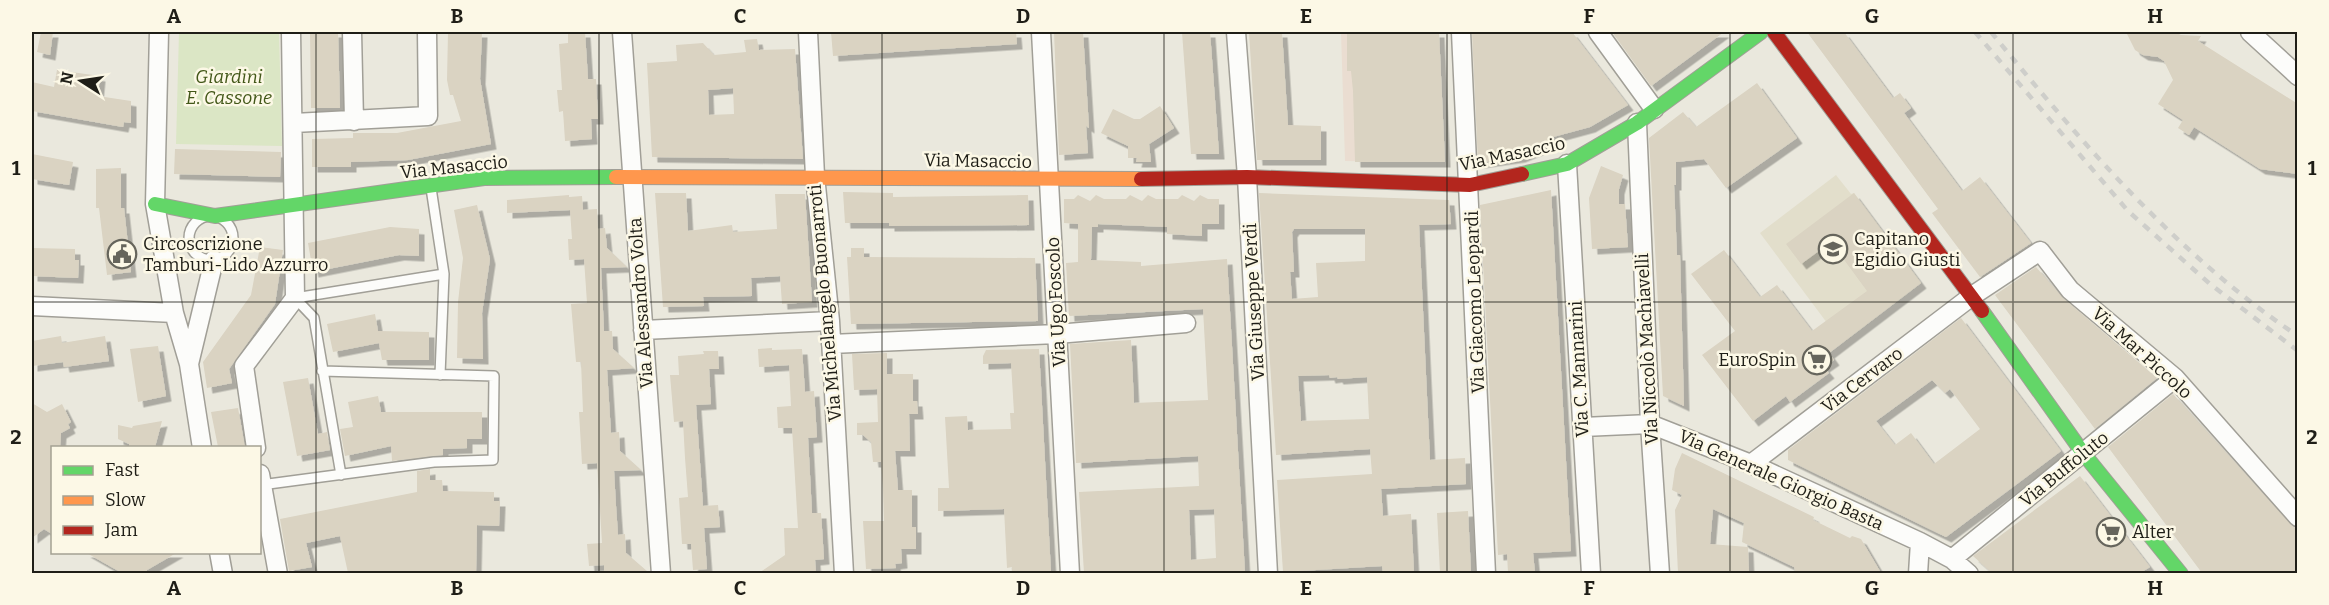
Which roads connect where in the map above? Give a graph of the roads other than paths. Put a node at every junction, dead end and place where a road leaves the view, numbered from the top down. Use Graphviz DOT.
graph roads {
  1 [pos="159,32"];
  2 [pos="291,32"];
  3 [pos="352,32"];
  4 [pos="427,32"];
  5 [pos="622,32"];
  6 [pos="808,32"];
  7 [pos="1041,32"];
  8 [pos="1236,32"];
  9 [pos="1461,32"];
  10 [pos="1598,32"];
  11 [pos="1761,32"];
  12 [pos="1774,32"];
  13 [pos="2250,32"];
  14 [pos="2298,76"];
  15 [pos="1654,109"];
  16 [pos="354,121"];
  17 [pos="294,123"];
  18 [pos="1637,123"];
  19 [pos="1567,164"];
  20 [pos="815,176"];
  21 [pos="1247,177"];
  22 [pos="633,178"];
  23 [pos="1050,180"];
  24 [pos="1470,184"];
  25 [pos="430,186"];
  26 [pos="155,204"];
  27 [pos="292,207"];
  28 [pos="214,260"];
  29 [pos="444,274"];
  30 [pos="1972,296"];
  31 [pos="295,298"];
  32 [pos="32,306"];
  33 [pos="174,313"];
  34 [pos="830,321"];
  35 [pos="1186,323"];
  36 [pos="644,330"];
  37 [pos="1057,334"];
  38 [pos="831,344"];
  39 [pos="189,364"];
  40 [pos="322,371"];
  41 [pos="440,375"];
  42 [pos="2175,378"];
  43 [pos="1650,424"];
  44 [pos="1583,427"];
  45 [pos="202,446"];
  46 [pos="256,446"];
  47 [pos="2083,453"];
  48 [pos="1752,464"];
  49 [pos="341,475"];
  50 [pos="261,480"];
  51 [pos="261,485"];
  52 [pos="2298,517"];
  53 [pos="1920,542"];
  54 [pos="1953,559"];
  55 [pos="2176,572"];
  56 [pos="278,573"];
  57 [pos="661,573"];
  58 [pos="844,573"];
  59 [pos="1070,573"];
  60 [pos="1268,573"];
  61 [pos="1486,573"];
  62 [pos="1591,573"];
  63 [pos="1660,573"];
  64 [pos="1918,573"];
  65 [pos="1969,573"];
  1 -- 26 [label="street"];
  2 -- 17 [label="street"];
  3 -- 16 [label="street"];
  4 -- 16 [label="street"];
  5 -- 22 [label="street, Via Alessandro Volta"];
  6 -- 20 [label="street, Via Michelangelo Buonarroti"];
  7 -- 23 [label="street, Via Ugo Foscolo"];
  8 -- 21 [label="street, Via Giuseppe Verdi"];
  9 -- 24 [label="street, Via Giacomo Leopardi"];
  10 -- 15 [label="street"];
  11 -- 15 [label="street, Via Masaccio"];
  12 -- 30 [label="street"];
  13 -- 14 [label="street"];
  15 -- 18 [label="street, Via Masaccio"];
  16 -- 17 [label="street"];
  17 -- 27 [label="street"];
  18 -- 19 [label="street, Via Masaccio"];
  18 -- 43 [label="street, Via Niccolò Machiavelli"];
  19 -- 24 [label="street, Via Masaccio"];
  19 -- 44 [label="street, Via C. Mannarini"];
  20 -- 22 [label="street, Via Masaccio"];
  20 -- 23 [label="street, Via Masaccio"];
  20 -- 34 [label="street, Via Michelangelo Buonarroti"];
  21 -- 23 [label="street, Via Masaccio"];
  21 -- 24 [label="street, Via Masaccio"];
  21 -- 60 [label="street, Via Giuseppe Verdi"];
  22 -- 25 [label="street, Via Masaccio"];
  22 -- 36 [label="street, Via Alessandro Volta"];
  23 -- 37 [label="street, Via Ugo Foscolo"];
  24 -- 61 [label="street, Via Giacomo Leopardi"];
  25 -- 27 [label="street, Via Masaccio"];
  25 -- 29 [label="lane"];
  26 -- 27 [label="street, Via Masaccio"];
  26 -- 33 [label="street"];
  27 -- 31 [label="street"];
  28 -- 28 [label="lane"];
  28 -- 39 [label="street"];
  29 -- 31 [label="lane"];
  29 -- 41 [label="lane"];
  30 -- 42 [label="street, Via Mar Piccolo"];
  30 -- 47 [label="street"];
  30 -- 48 [label="street, Via Cervaro"];
  31 -- 40 [label="lane"];
  31 -- 46 [label="street"];
  32 -- 33 [label="street"];
  33 -- 39 [label="street"];
  34 -- 36 [label="street"];
  34 -- 38 [label="street, Via Michelangelo Buonarroti"];
  35 -- 37 [label="street"];
  36 -- 57 [label="street, Via Alessandro Volta"];
  37 -- 38 [label="street"];
  37 -- 59 [label="street, Via Ugo Foscolo"];
  38 -- 58 [label="street, Via Michelangelo Buonarroti"];
  39 -- 45 [label="street"];
  40 -- 41 [label="lane"];
  40 -- 49 [label="lane"];
  41 -- 49 [label="lane"];
  42 -- 47 [label="street, Via Buffoluto"];
  42 -- 52 [label="street, Via Mar Piccolo"];
  43 -- 44 [label="street, Via Generale Giorgio Basta"];
  43 -- 48 [label="street, Via Generale Giorgio Basta"];
  43 -- 63 [label="street, Via Niccolò Machiavelli"];
  44 -- 62 [label="street, Via C. Mannarini"];
  47 -- 54 [label="street, Via Buffoluto"];
  47 -- 55 [label="street"];
  48 -- 53 [label="street, Via Generale Giorgio Basta"];
  49 -- 50 [label="lane"];
  51 -- 56 [label="street"];
  53 -- 54 [label="street, Via Generale Giorgio Basta"];
  53 -- 64 [label="street"];
  54 -- 65 [label="street, Via Generale Giorgio Basta"];
}
